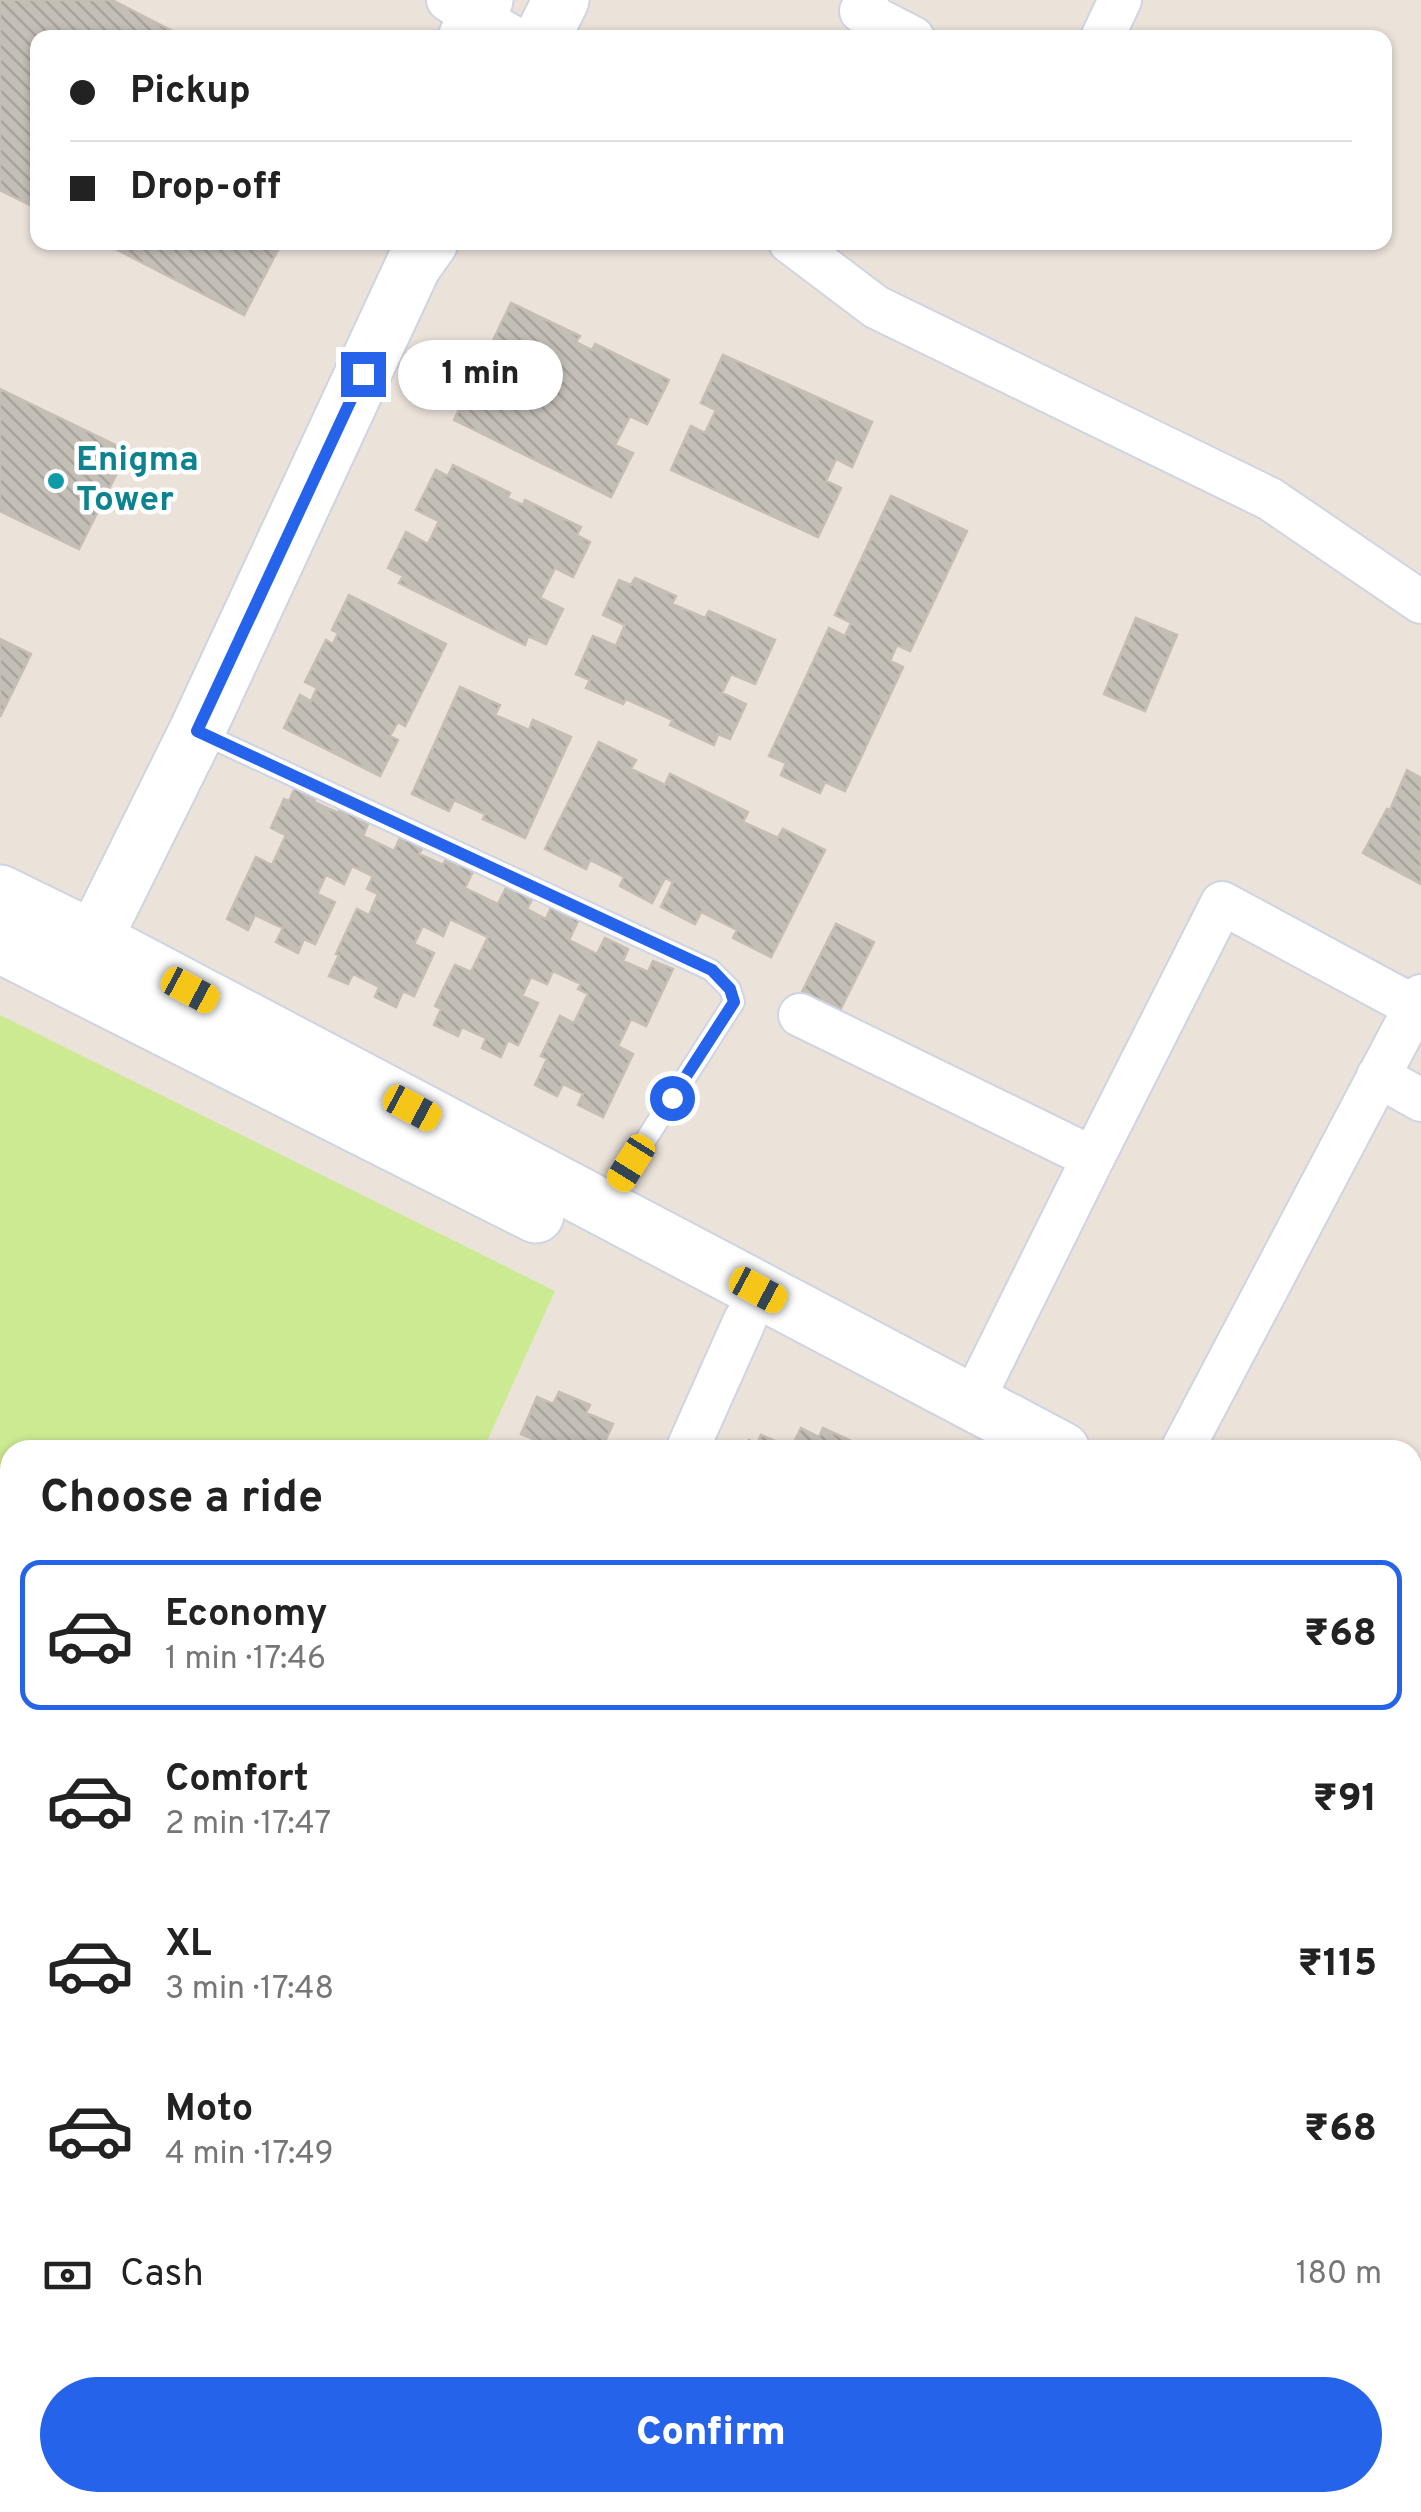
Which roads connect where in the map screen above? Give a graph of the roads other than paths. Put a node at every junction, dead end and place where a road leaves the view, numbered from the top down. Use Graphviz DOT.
graph roads {
  1 [pos="561,0"];
  2 [pos="867,0"];
  3 [pos="1120,0"];
  4 [pos="546,30"];
  5 [pos="898,30"];
  6 [pos="1106,30"];
  7 [pos="419,250"];
  8 [pos="800,250"];
  9 [pos="1421,602"];
  10 [pos="197,731"];
  11 [pos="0,893"];
  12 [pos="94,939"];
  13 [pos="0,945"];
  14 [pos="1418,1001"];
  15 [pos="800,1016"];
  16 [pos="1378,1076"];
  17 [pos="1421,1100"];
  18 [pos="1093,1158"];
  19 [pos="602,1208"];
  20 [pos="745,1320"];
  21 [pos="976,1426"];
  22 [pos="692,1440"];
  23 [pos="1026,1440"];
  24 [pos="1187,1440"];
  1 -- 4 [label="street"];
  2 -- 5 [label="street"];
  3 -- 6 [label="street"];
  7 -- 10 [label="street"];
  8 -- 9 [label="street"];
  10 -- 12 [label="street"];
  10 -- 19 [label="lane"];
  11 -- 12 [label="street"];
  12 -- 19 [label="street"];
  13 -- 20 [label="street"];
  14 -- 16 [label="street"];
  14 -- 18 [label="street"];
  15 -- 18 [label="street"];
  16 -- 17 [label="street"];
  16 -- 24 [label="street"];
  18 -- 21 [label="street"];
  19 -- 21 [label="street"];
  20 -- 21 [label="street"];
  20 -- 22 [label="street"];
  21 -- 23 [label="street"];
}
